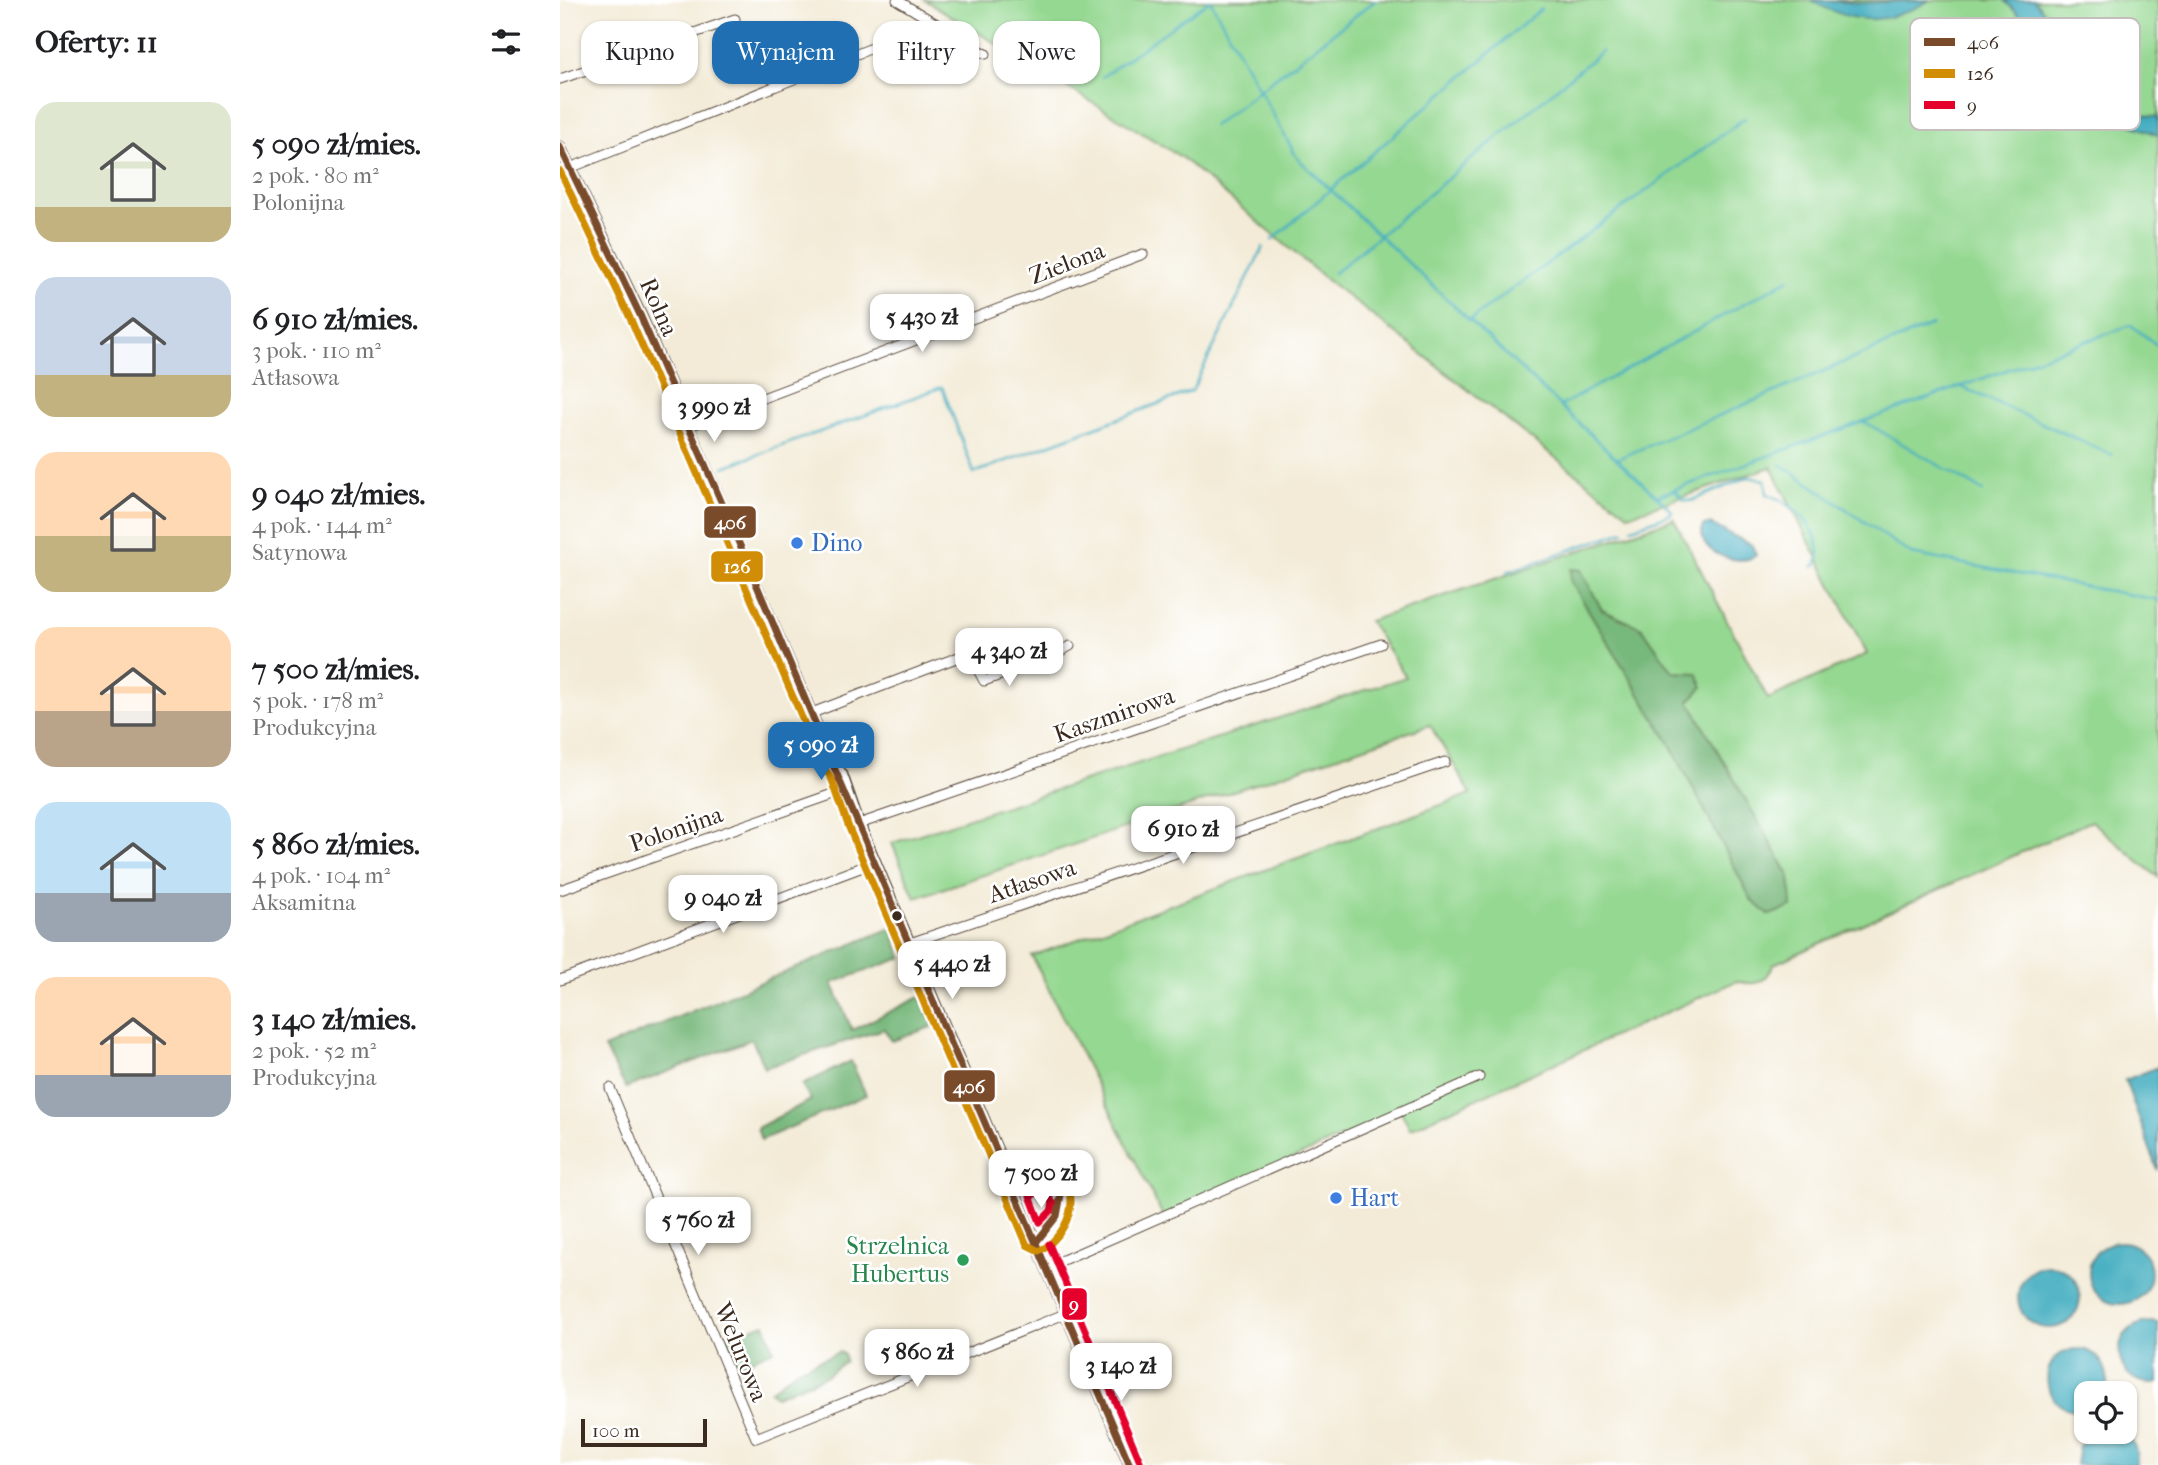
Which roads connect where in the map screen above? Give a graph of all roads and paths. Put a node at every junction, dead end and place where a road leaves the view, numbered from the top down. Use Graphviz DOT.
graph roads {
  1 [pos="897,0"];
  2 [pos="735,19"];
  3 [pos="932,21"];
  4 [pos="873,48"];
  5 [pos="979,50"];
  6 [pos="986,54"];
  7 [pos="560,79"];
  8 [pos="560,147"];
  9 [pos="570,168"];
  10 [pos="1143,254"];
  11 [pos="689,426"];
  12 [pos="1381,644"];
  13 [pos="990,645"];
  14 [pos="1070,646"];
  15 [pos="969,653"];
  16 [pos="812,713"];
  17 [pos="1445,762"];
  18 [pos="845,790"];
  19 [pos="859,824"];
  20 [pos="876,862"];
  21 [pos="560,890"];
  22 [pos="911,943"];
  23 [pos="560,980"];
  24 [pos="1479,1077"];
  25 [pos="610,1088"];
  26 [pos="1047,1267"];
  27 [pos="1067,1313"];
  28 [pos="1130,1465"];
  1 -- 3 [label="street"];
  2 -- 7 [label="street"];
  4 -- 9 [label="street"];
  5 -- 6 [label="street"];
  8 -- 9 [label="street, Rolna"];
  9 -- 11 [label="street, Rolna"];
  10 -- 11 [label="street, Zielona"];
  11 -- 16 [label="street, Rolna"];
  12 -- 19 [label="street, Kaszmirowa"];
  13 -- 15 [label="street"];
  14 -- 15 [label="street"];
  15 -- 16 [label="street"];
  16 -- 18 [label="street, Rolna"];
  17 -- 22 [label="street, Atłasowa"];
  18 -- 19 [label="street, Rolna"];
  18 -- 21 [label="street, Polonijna"];
  19 -- 20 [label="street, Rolna"];
  20 -- 22 [label="street, Rolna"];
  20 -- 23 [label="street"];
  22 -- 26 [label="street, Rolna"];
  24 -- 26 [label="street"];
  25 -- 27 [label="street, Welurowa"];
  26 -- 27 [label="street, Rolna"];
  27 -- 28 [label="street, Rolna"];
}
